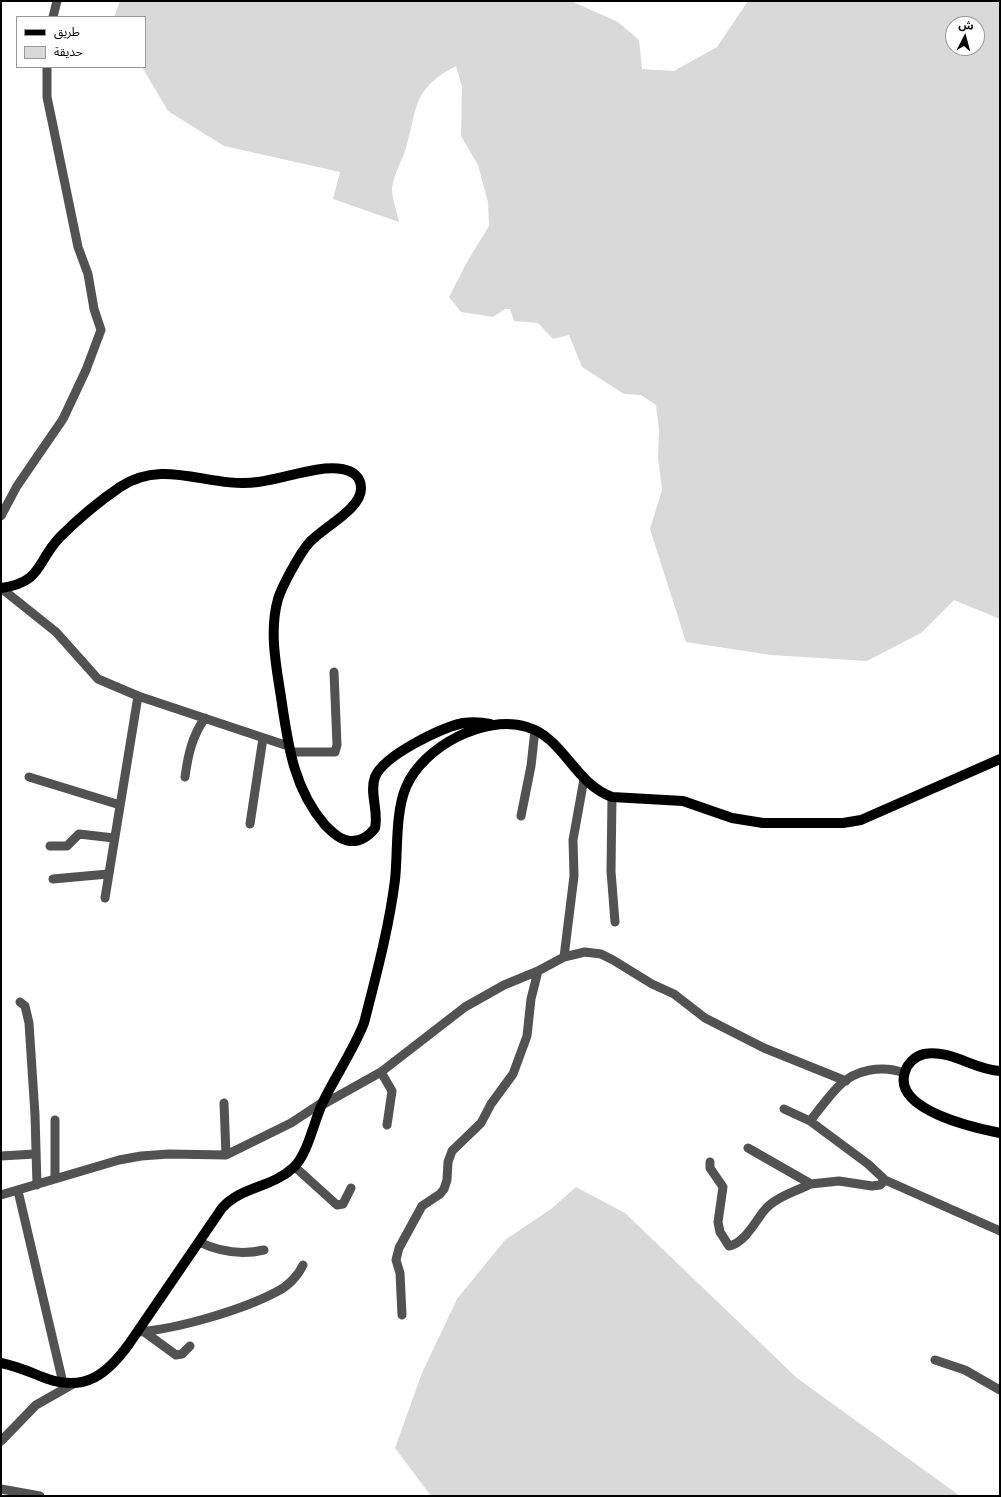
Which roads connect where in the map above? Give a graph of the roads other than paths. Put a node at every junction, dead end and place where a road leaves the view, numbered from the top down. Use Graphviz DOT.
graph roads {
  1 [pos="57,1"];
  2 [pos="53,16"];
  3 [pos="47,68"];
  4 [pos="1,516"];
  5 [pos="1,588"];
  6 [pos="334,672"];
  7 [pos="138,696"];
  8 [pos="205,718"];
  9 [pos="496,725"];
  10 [pos="535,730"];
  11 [pos="263,738"];
  12 [pos="289,749"];
  13 [pos="1000,759"];
  14 [pos="185,776"];
  15 [pos="29,777"];
  16 [pos="584,779"];
  17 [pos="612,797"];
  18 [pos="120,805"];
  19 [pos="520,816"];
  20 [pos="250,824"];
  21 [pos="114,838"];
  22 [pos="50,846"];
  23 [pos="108,874"];
  24 [pos="53,879"];
  25 [pos="105,898"];
  26 [pos="615,922"];
  27 [pos="564,957"];
  28 [pos="538,971"];
  29 [pos="20,1002"];
  30 [pos="1000,1071"];
  31 [pos="381,1072"];
  32 [pos="904,1073"];
  33 [pos="846,1080"];
  34 [pos="224,1103"];
  35 [pos="323,1103"];
  36 [pos="784,1109"];
  37 [pos="55,1120"];
  38 [pos="810,1121"];
  39 [pos="387,1125"];
  40 [pos="1000,1133"];
  41 [pos="748,1148"];
  42 [pos="35,1154"];
  43 [pos="226,1155"];
  44 [pos="1,1156"];
  45 [pos="710,1162"];
  46 [pos="295,1167"];
  47 [pos="55,1179"];
  48 [pos="885,1180"];
  49 [pos="811,1184"];
  50 [pos="36,1185"];
  51 [pos="351,1188"];
  52 [pos="18,1191"];
  53 [pos="1,1195"];
  54 [pos="1000,1231"];
  55 [pos="199,1242"];
  56 [pos="264,1250"];
  57 [pos="303,1265"];
  58 [pos="402,1314"];
  59 [pos="140,1332"];
  60 [pos="190,1346"];
  61 [pos="935,1360"];
  62 [pos="1,1362"];
  63 [pos="63,1383"];
  64 [pos="74,1383"];
  65 [pos="1000,1390"];
  66 [pos="1,1441"];
  67 [pos="2,1491"];
  68 [pos="40,1496"];
  1 -- 2 [label="street"];
  3 -- 4 [label="street"];
  5 -- 7 [label="street"];
  5 -- 12 [label="main road"];
  6 -- 12 [label="street"];
  7 -- 8 [label="street"];
  7 -- 18 [label="street"];
  8 -- 11 [label="street"];
  8 -- 14 [label="street"];
  9 -- 10 [label="main road"];
  9 -- 12 [label="main road"];
  9 -- 35 [label="main road"];
  10 -- 16 [label="main road"];
  10 -- 19 [label="street"];
  11 -- 12 [label="street"];
  11 -- 20 [label="street"];
  13 -- 17 [label="main road"];
  15 -- 18 [label="street"];
  16 -- 17 [label="main road"];
  16 -- 27 [label="street"];
  17 -- 26 [label="street"];
  18 -- 21 [label="street"];
  21 -- 22 [label="street"];
  21 -- 23 [label="street"];
  23 -- 24 [label="street"];
  23 -- 25 [label="street"];
  27 -- 28 [label="street"];
  27 -- 33 [label="street"];
  28 -- 31 [label="street"];
  28 -- 58 [label="street"];
  29 -- 42 [label="street"];
  30 -- 32 [label="main road"];
  31 -- 35 [label="street"];
  31 -- 39 [label="street"];
  32 -- 33 [label="street"];
  32 -- 40 [label="main road"];
  33 -- 38 [label="street"];
  34 -- 43 [label="street"];
  35 -- 43 [label="street"];
  35 -- 46 [label="main road"];
  36 -- 38 [label="street"];
  37 -- 47 [label="street"];
  38 -- 48 [label="street"];
  41 -- 49 [label="street"];
  42 -- 44 [label="street"];
  42 -- 50 [label="street"];
  43 -- 47 [label="street"];
  45 -- 49 [label="street"];
  46 -- 51 [label="street"];
  46 -- 55 [label="main road"];
  47 -- 50 [label="street"];
  48 -- 49 [label="street"];
  48 -- 54 [label="street"];
  50 -- 52 [label="street"];
  52 -- 53 [label="street"];
  52 -- 63 [label="street"];
  55 -- 56 [label="street"];
  55 -- 59 [label="main road"];
  57 -- 59 [label="street"];
  59 -- 60 [label="street"];
  59 -- 64 [label="main road"];
  61 -- 65 [label="street"];
  62 -- 63 [label="main road"];
  63 -- 64 [label="main road"];
  64 -- 66 [label="street"];
  67 -- 68 [label="street"];
}
